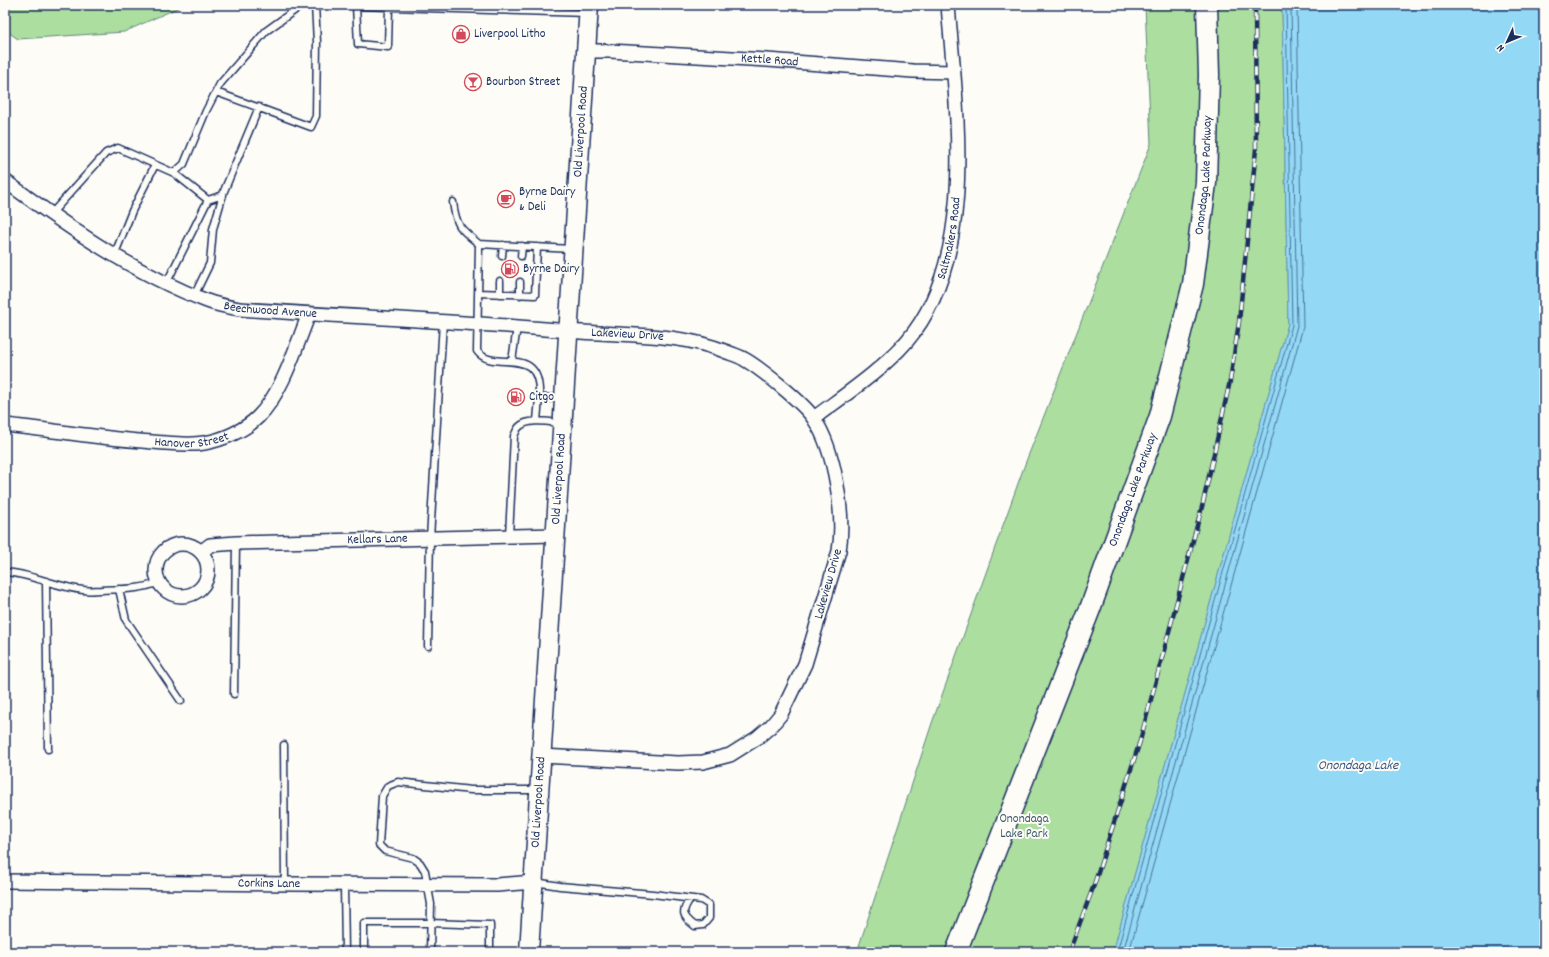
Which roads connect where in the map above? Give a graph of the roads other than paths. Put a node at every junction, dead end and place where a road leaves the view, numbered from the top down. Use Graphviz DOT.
graph roads {
  1 [pos="302,5"];
  2 [pos="315,5"];
  3 [pos="948,5"];
  4 [pos="1207,5"];
  5 [pos="389,7"];
  6 [pos="589,9"];
  7 [pos="586,51"];
  8 [pos="953,72"];
  9 [pos="216,92"];
  10 [pos="259,107"];
  11 [pos="155,165"];
  12 [pos="174,174"];
  13 [pos="5,181"];
  14 [pos="223,195"];
  15 [pos="208,200"];
  16 [pos="453,202"];
  17 [pos="51,214"];
  18 [pos="479,244"];
  19 [pos="503,245"];
  20 [pos="522,246"];
  21 [pos="537,247"];
  22 [pos="574,249"];
  23 [pos="114,256"];
  24 [pos="502,256"];
  25 [pos="521,256"];
  26 [pos="500,281"];
  27 [pos="520,282"];
  28 [pos="166,284"];
  29 [pos="479,293"];
  30 [pos="500,294"];
  31 [pos="520,295"];
  32 [pos="194,296"];
  33 [pos="309,314"];
  34 [pos="444,322"];
  35 [pos="478,325"];
  36 [pos="517,327"];
  37 [pos="569,331"];
  38 [pos="512,361"];
  39 [pos="539,398"];
  40 [pos="565,398"];
  41 [pos="814,418"];
  42 [pos="536,421"];
  43 [pos="562,423"];
  44 [pos="5,425"];
  45 [pos="556,535"];
  46 [pos="510,536"];
  47 [pos="430,538"];
  48 [pos="236,543"];
  49 [pos="201,552"];
  50 [pos="5,572"];
  51 [pos="46,582"];
  52 [pos="159,582"];
  53 [pos="120,590"];
  54 [pos="428,646"];
  55 [pos="234,694"];
  56 [pos="181,701"];
  57 [pos="284,745"];
  58 [pos="48,750"];
  59 [pos="541,756"];
  60 [pos="539,790"];
  61 [pos="5,880"];
  62 [pos="534,882"];
  63 [pos="285,884"];
  64 [pos="344,884"];
  65 [pos="426,885"];
  66 [pos="690,899"];
  67 [pos="430,923"];
  68 [pos="345,952"];
  69 [pos="364,952"];
  70 [pos="430,952"];
  71 [pos="490,952"];
  72 [pos="529,952"];
  73 [pos="956,952"];
  1 -- 9 [label="lane"];
  2 -- 10 [label="lane"];
  3 -- 8 [label="street, Saltmakers Road"];
  4 -- 73 [label="main road, Onondaga Lake Parkway"];
  5 -- 5 [label="lane"];
  5 -- 6 [label="lane"];
  6 -- 7 [label="main road, Old Liverpool Road"];
  7 -- 8 [label="street, Kettle Road"];
  7 -- 22 [label="main road, Old Liverpool Road"];
  8 -- 41 [label="street, Saltmakers Road"];
  9 -- 10 [label="lane"];
  9 -- 12 [label="lane"];
  10 -- 14 [label="lane"];
  11 -- 12 [label="lane"];
  11 -- 17 [label="lane"];
  11 -- 23 [label="lane"];
  12 -- 15 [label="lane"];
  13 -- 17 [label="street, Beechwood Avenue"];
  14 -- 15 [label="lane"];
  14 -- 32 [label="lane"];
  15 -- 28 [label="lane"];
  16 -- 18 [label="lane"];
  17 -- 23 [label="street, Beechwood Avenue"];
  18 -- 19 [label="lane"];
  18 -- 29 [label="lane"];
  19 -- 20 [label="lane"];
  19 -- 24 [label="lane"];
  20 -- 21 [label="lane"];
  20 -- 25 [label="lane"];
  21 -- 22 [label="lane"];
  21 -- 31 [label="lane"];
  22 -- 37 [label="main road, Old Liverpool Road"];
  23 -- 28 [label="street, Beechwood Avenue"];
  26 -- 30 [label="lane"];
  27 -- 31 [label="lane"];
  28 -- 32 [label="street, Beechwood Avenue"];
  29 -- 30 [label="lane"];
  29 -- 35 [label="lane"];
  30 -- 31 [label="lane"];
  32 -- 33 [label="street, Beechwood Avenue"];
  33 -- 34 [label="street, Beechwood Avenue"];
  33 -- 44 [label="street, Hanover Street"];
  34 -- 35 [label="street, Beechwood Avenue"];
  34 -- 47 [label="lane"];
  35 -- 36 [label="street, Beechwood Avenue"];
  35 -- 38 [label="lane"];
  36 -- 37 [label="street, Beechwood Avenue"];
  36 -- 38 [label="lane"];
  37 -- 40 [label="main road, Old Liverpool Road"];
  37 -- 41 [label="street, Lakeview Drive"];
  38 -- 39 [label="lane"];
  39 -- 40 [label="lane"];
  39 -- 42 [label="lane"];
  40 -- 43 [label="main road, Old Liverpool Road"];
  41 -- 59 [label="street, Lakeview Drive"];
  42 -- 43 [label="lane"];
  42 -- 46 [label="lane"];
  43 -- 45 [label="main road, Old Liverpool Road"];
  45 -- 46 [label="street, Kellars Lane"];
  45 -- 59 [label="main road, Old Liverpool Road"];
  46 -- 47 [label="street, Kellars Lane"];
  47 -- 48 [label="street, Kellars Lane"];
  47 -- 54 [label="lane"];
  48 -- 49 [label="street, Kellars Lane"];
  48 -- 55 [label="lane"];
  49 -- 52 [label="street"];
  49 -- 52 [label="street"];
  50 -- 51 [label="lane"];
  51 -- 53 [label="lane"];
  51 -- 58 [label="lane"];
  52 -- 53 [label="lane"];
  53 -- 56 [label="lane"];
  57 -- 63 [label="lane"];
  59 -- 60 [label="main road, Old Liverpool Road"];
  60 -- 62 [label="main road, Old Liverpool Road"];
  60 -- 65 [label="lane"];
  61 -- 63 [label="street, Corkins Lane"];
  62 -- 65 [label="street, Corkins Lane"];
  62 -- 66 [label="lane"];
  62 -- 72 [label="main road, Old Liverpool Road"];
  63 -- 64 [label="street, Corkins Lane"];
  64 -- 65 [label="street, Corkins Lane"];
  64 -- 68 [label="lane"];
  65 -- 67 [label="lane"];
  66 -- 66 [label="lane"];
  67 -- 69 [label="lane"];
  67 -- 70 [label="lane"];
  67 -- 71 [label="lane"];
}
